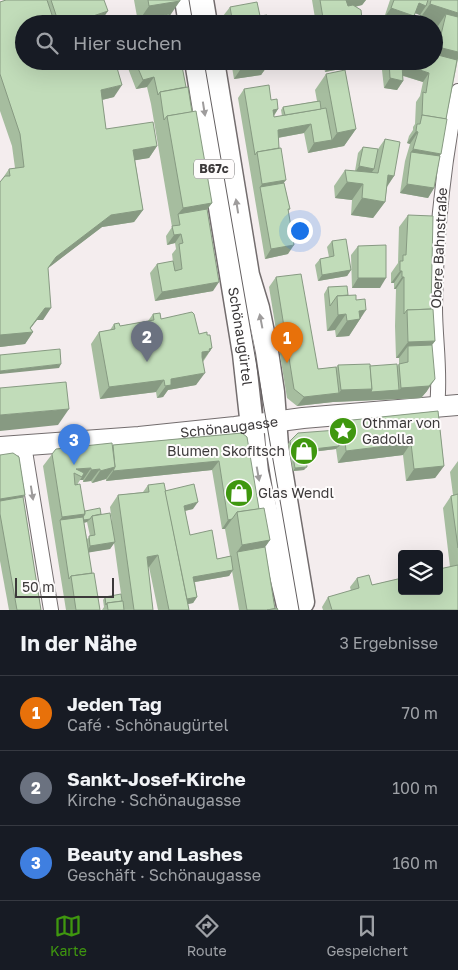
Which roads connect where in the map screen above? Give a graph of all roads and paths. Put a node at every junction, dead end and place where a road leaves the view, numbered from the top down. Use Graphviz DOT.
graph roads {
  1 [pos="186,0"];
  2 [pos="202,0"];
  3 [pos="188,15"];
  4 [pos="204,15"];
  5 [pos="197,70"];
  6 [pos="214,70"];
  7 [pos="458,91"];
  8 [pos="458,405"];
  9 [pos="437,406"];
  10 [pos="275,421"];
  11 [pos="251,426"];
  12 [pos="24,445"];
  13 [pos="0,448"];
  14 [pos="50,610"];
  15 [pos="289,610"];
  16 [pos="304,610"];
  1 -- 3 [label="main road"];
  2 -- 4 [label="main road"];
  5 -- 11 [label="main road, Schönaugürtel / B67c, one-way"];
  10 -- 6 [label="main road, Schönaugürtel / B67c, one-way"];
  7 -- 9 [label="street, Obere Bahnstraße"];
  8 -- 9 [label="main road, Schönaugasse"];
  9 -- 10 [label="main road, Schönaugasse"];
  10 -- 11 [label="main road, Schönaugasse"];
  10 -- 16 [label="main road, Schönaugürtel / B67c"];
  11 -- 12 [label="main road, Schönaugasse"];
  11 -- 15 [label="main road, Schönaugürtel / B67c, one-way"];
  12 -- 13 [label="main road, Schönaugasse"];
  12 -- 14 [label="street, one-way"];
}
